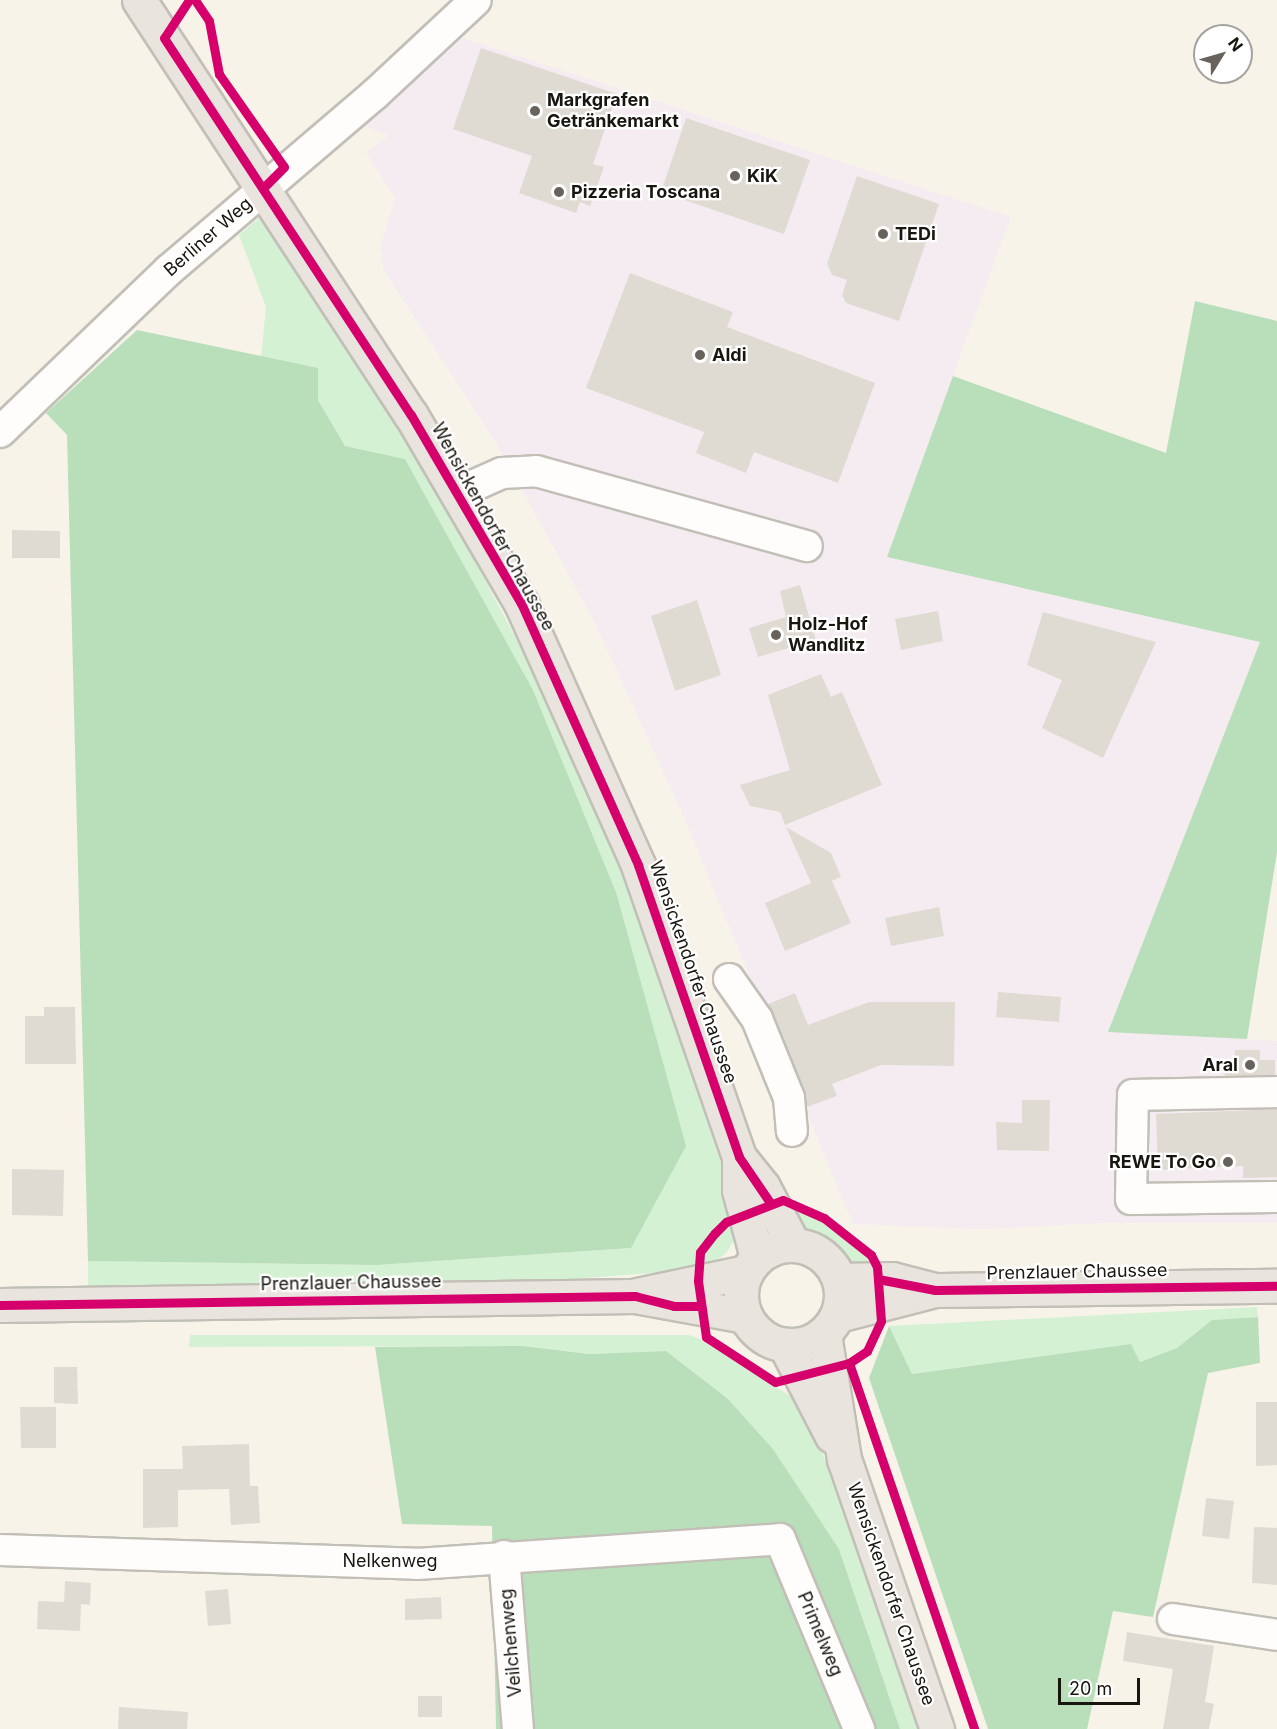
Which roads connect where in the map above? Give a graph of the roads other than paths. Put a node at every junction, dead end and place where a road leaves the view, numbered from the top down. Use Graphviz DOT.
graph roads {
  1 [pos="139,0"];
  2 [pos="476,0"];
  3 [pos="263,188"];
  4 [pos="0,432"];
  5 [pos="457,493"];
  6 [pos="807,546"];
  7 [pos="729,979"];
  8 [pos="1277,1092"];
  9 [pos="792,1131"];
  10 [pos="740,1157"];
  11 [pos="1277,1197"];
  12 [pos="793,1244"];
  13 [pos="752,1264"];
  14 [pos="839,1280"];
  15 [pos="1277,1286"];
  16 [pos="935,1290"];
  17 [pos="635,1296"];
  18 [pos="0,1305"];
  19 [pos="745,1316"];
  20 [pos="831,1324"];
  21 [pos="785,1346"];
  22 [pos="844,1459"];
  23 [pos="780,1539"];
  24 [pos="0,1550"];
  25 [pos="504,1556"];
  26 [pos="1173,1619"];
  27 [pos="1277,1635"];
  28 [pos="518,1729"];
  29 [pos="859,1729"];
  30 [pos="937,1729"];
  1 -- 3 [label="main road, Wensickendorfer Chaussee"];
  2 -- 3 [label="street, Berliner Weg"];
  3 -- 4 [label="street, Berliner Weg"];
  3 -- 5 [label="main road, Wensickendorfer Chaussee"];
  5 -- 6 [label="street, Wensickendorfer Chaussee"];
  5 -- 10 [label="main road, Wensickendorfer Chaussee"];
  7 -- 9 [label="street"];
  8 -- 11 [label="street"];
  10 -- 12 [label="main road, Wensickendorfer Chaussee"];
  10 -- 13 [label="main road, Wensickendorfer Chaussee"];
  12 -- 13 [label="main road"];
  12 -- 14 [label="main road"];
  13 -- 17 [label="main road, Prenzlauer Chaussee"];
  13 -- 19 [label="main road"];
  14 -- 16 [label="main road, Prenzlauer Chaussee"];
  14 -- 20 [label="main road"];
  15 -- 16 [label="main road, Prenzlauer Chaussee"];
  16 -- 20 [label="main road, Prenzlauer Chaussee"];
  17 -- 18 [label="main road, Prenzlauer Chaussee"];
  17 -- 19 [label="main road, Prenzlauer Chaussee"];
  19 -- 21 [label="main road"];
  20 -- 21 [label="main road"];
  20 -- 22 [label="main road, Wensickendorfer Chaussee"];
  21 -- 22 [label="main road, Wensickendorfer Chaussee"];
  22 -- 30 [label="main road, Wensickendorfer Chaussee"];
  23 -- 25 [label="street, Nelkenweg"];
  23 -- 29 [label="street, Primelweg"];
  24 -- 25 [label="street, Nelkenweg"];
  25 -- 28 [label="street, Veilchenweg"];
  26 -- 27 [label="street"];
}
